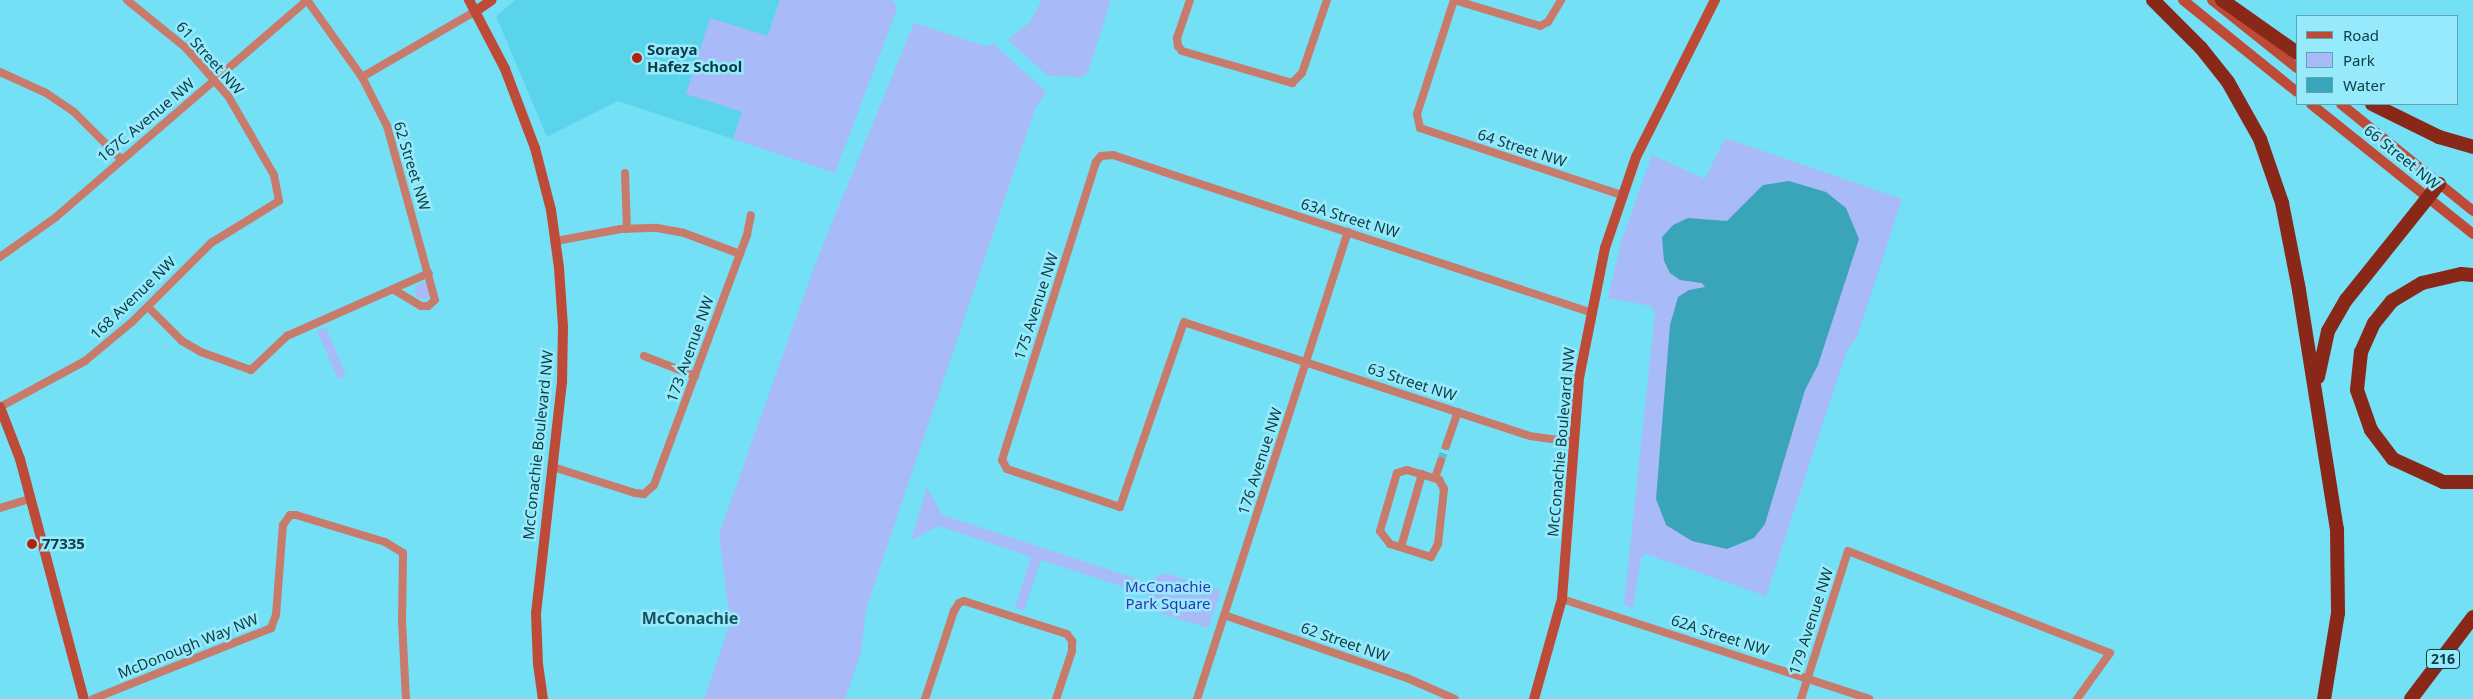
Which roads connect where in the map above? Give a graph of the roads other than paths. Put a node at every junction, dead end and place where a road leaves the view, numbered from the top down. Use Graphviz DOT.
graph roads {
  1 [pos="127,0"];
  2 [pos="307,0"];
  3 [pos="469,0"];
  4 [pos="492,0"];
  5 [pos="1190,0"];
  6 [pos="1327,0"];
  7 [pos="1454,0"];
  8 [pos="1561,0"];
  9 [pos="1715,0"];
  10 [pos="2153,0"];
  11 [pos="2183,0"];
  12 [pos="2212,0"];
  13 [pos="2222,0"];
  14 [pos="476,11"];
  15 [pos="2296,52"];
  16 [pos="2296,67"];
  17 [pos="0,72"];
  18 [pos="362,77"];
  19 [pos="215,80"];
  20 [pos="2296,91"];
  21 [pos="2313,105"];
  22 [pos="2341,105"];
  23 [pos="2374,105"];
  24 [pos="2473,147"];
  25 [pos="1101,156"];
  26 [pos="121,159"];
  27 [pos="625,173"];
  28 [pos="2439,184"];
  29 [pos="1621,195"];
  30 [pos="2429,199"];
  31 [pos="279,201"];
  32 [pos="2473,211"];
  33 [pos="751,215"];
  34 [pos="627,229"];
  35 [pos="1348,232"];
  36 [pos="2473,234"];
  37 [pos="556,241"];
  38 [pos="740,254"];
  39 [pos="0,257"];
  40 [pos="429,274"];
  41 [pos="2473,276"];
  42 [pos="393,289"];
  43 [pos="148,307"];
  44 [pos="1590,312"];
  45 [pos="644,356"];
  46 [pos="1306,362"];
  47 [pos="695,376"];
  48 [pos="0,407"];
  49 [pos="1458,412"];
  50 [pos="2319,413"];
  51 [pos="1573,442"];
  52 [pos="1446,446"];
  53 [pos="1441,461"];
  54 [pos="553,467"];
  55 [pos="1422,474"];
  56 [pos="1435,478"];
  57 [pos="2473,482"];
  58 [pos="1061,487"];
  59 [pos="30,498"];
  60 [pos="0,508"];
  61 [pos="1401,547"];
  62 [pos="1562,599"];
  63 [pos="1224,615"];
  64 [pos="2473,617"];
  65 [pos="1807,678"];
  66 [pos="84,699"];
  67 [pos="93,699"];
  68 [pos="406,699"];
  69 [pos="543,699"];
  70 [pos="926,699"];
  71 [pos="1056,699"];
  72 [pos="1197,699"];
  73 [pos="1455,699"];
  74 [pos="1534,699"];
  75 [pos="1801,699"];
  76 [pos="1869,699"];
  77 [pos="2077,699"];
  78 [pos="2324,699"];
  79 [pos="2411,699"];
  1 -- 19 [label="street, 61 Street NW"];
  2 -- 18 [label="street, 62 Street NW"];
  2 -- 19 [label="street, 167C Avenue NW"];
  3 -- 14 [label="street, McConachie Boulevard NW"];
  4 -- 14 [label="street"];
  5 -- 6 [label="street"];
  7 -- 8 [label="street"];
  7 -- 29 [label="street, 64 Street NW"];
  9 -- 29 [label="street, McConachie Boulevard NW"];
  10 -- 50 [label="highway"];
  11 -- 20 [label="street"];
  12 -- 16 [label="street"];
  13 -- 15 [label="highway"];
  14 -- 18 [label="street"];
  14 -- 37 [label="street, McConachie Boulevard NW"];
  17 -- 26 [label="street"];
  18 -- 40 [label="street, 62 Street NW"];
  19 -- 26 [label="street, 167C Avenue NW"];
  19 -- 31 [label="street, 61 Street NW"];
  21 -- 30 [label="street, 66 Street NW"];
  22 -- 28 [label="street, 66 Street NW"];
  23 -- 24 [label="highway"];
  25 -- 35 [label="street, 63A Street NW"];
  25 -- 58 [label="street, 175 Avenue NW"];
  26 -- 39 [label="street, 167C Avenue NW"];
  27 -- 34 [label="street"];
  28 -- 30 [label="highway"];
  28 -- 32 [label="street, 66 Street NW"];
  29 -- 44 [label="street, McConachie Boulevard NW"];
  30 -- 36 [label="street, 66 Street NW"];
  30 -- 50 [label="highway"];
  31 -- 43 [label="street, 168 Avenue NW"];
  33 -- 38 [label="street, 173 Avenue NW"];
  34 -- 37 [label="street"];
  34 -- 38 [label="street"];
  35 -- 44 [label="street, 63A Street NW"];
  35 -- 46 [label="street, 176 Avenue NW"];
  37 -- 54 [label="street, McConachie Boulevard NW"];
  38 -- 47 [label="street, 173 Avenue NW"];
  40 -- 42 [label="street"];
  40 -- 42 [label="street, 62 Street NW"];
  41 -- 57 [label="highway"];
  42 -- 43 [label="street"];
  43 -- 48 [label="street, 168 Avenue NW"];
  44 -- 51 [label="street, McConachie Boulevard NW"];
  45 -- 47 [label="street"];
  46 -- 49 [label="street, 63 Street NW"];
  46 -- 58 [label="street, 63 Street NW"];
  46 -- 63 [label="street, 176 Avenue NW"];
  47 -- 54 [label="street, 173 Avenue NW"];
  48 -- 59 [label="street"];
  49 -- 51 [label="street, 63 Street NW"];
  49 -- 52 [label="street"];
  50 -- 78 [label="highway"];
  51 -- 62 [label="street, McConachie Boulevard NW"];
  53 -- 56 [label="street"];
  54 -- 69 [label="street, McConachie Boulevard NW"];
  55 -- 56 [label="street"];
  55 -- 61 [label="street"];
  55 -- 61 [label="street"];
  56 -- 61 [label="street"];
  59 -- 60 [label="street"];
  59 -- 66 [label="street"];
  62 -- 65 [label="street, 62A Street NW"];
  62 -- 74 [label="street, McConachie Boulevard NW"];
  63 -- 72 [label="street, 176 Avenue NW"];
  63 -- 73 [label="street, 62 Street NW"];
  64 -- 79 [label="highway, 216"];
  65 -- 75 [label="street, 179 Avenue NW"];
  65 -- 76 [label="street, 62A Street NW"];
  65 -- 77 [label="street, 179 Avenue NW"];
  67 -- 68 [label="street, McDonough Way NW"];
  70 -- 71 [label="street"];
}
